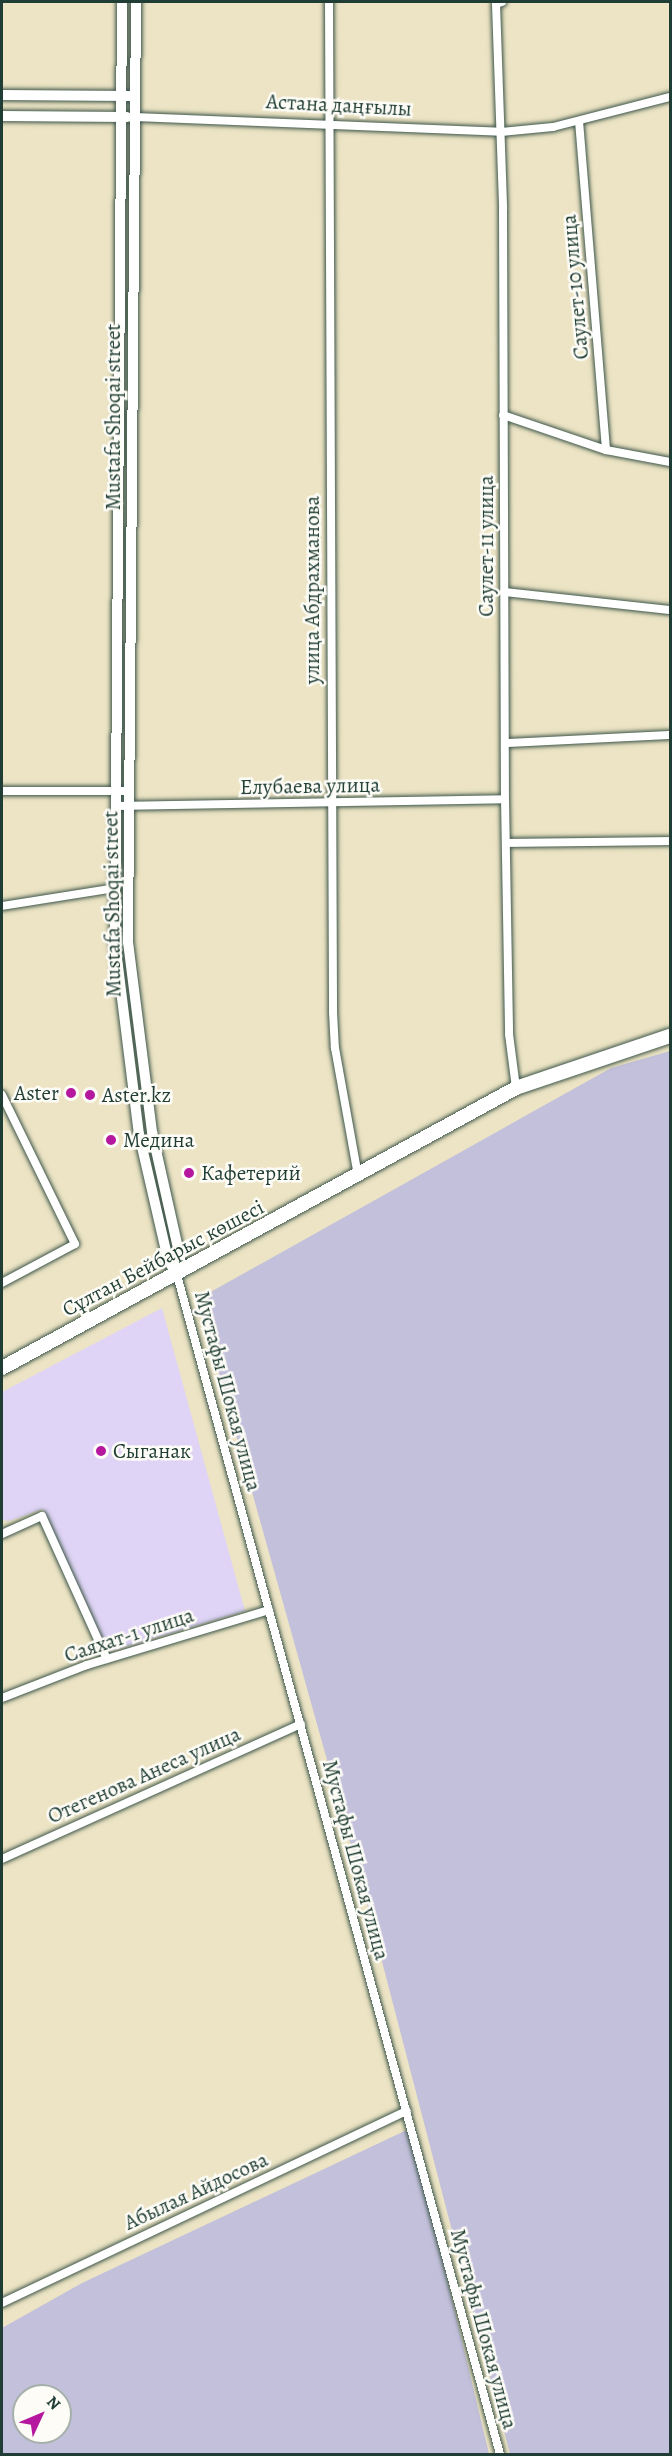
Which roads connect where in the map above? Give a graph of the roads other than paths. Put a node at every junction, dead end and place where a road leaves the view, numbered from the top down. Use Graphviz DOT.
graph roads {
  1 [pos="122,2"];
  2 [pos="136,2"];
  3 [pos="329,2"];
  4 [pos="499,3"];
  5 [pos="2,95"];
  6 [pos="122,96"];
  7 [pos="135,96"];
  8 [pos="670,98"];
  9 [pos="2,116"];
  10 [pos="121,116"];
  11 [pos="135,117"];
  12 [pos="579,121"];
  13 [pos="329,124"];
  14 [pos="501,132"];
  15 [pos="503,415"];
  16 [pos="606,450"];
  17 [pos="670,462"];
  18 [pos="504,592"];
  19 [pos="670,610"];
  20 [pos="670,735"];
  21 [pos="507,743"];
  22 [pos="116,790"];
  23 [pos="129,790"];
  24 [pos="2,791"];
  25 [pos="505,799"];
  26 [pos="330,804"];
  27 [pos="116,806"];
  28 [pos="129,807"];
  29 [pos="670,841"];
  30 [pos="507,843"];
  31 [pos="116,888"];
  32 [pos="2,906"];
  33 [pos="670,1036"];
  34 [pos="516,1088"];
  35 [pos="2,1095"];
  36 [pos="357,1176"];
  37 [pos="177,1275"];
  38 [pos="2,1283"];
  39 [pos="2,1368"];
  40 [pos="2,1534"];
  41 [pos="269,1610"];
  42 [pos="107,1659"];
  43 [pos="2,1698"];
  44 [pos="301,1724"];
  45 [pos="2,1859"];
  46 [pos="406,2111"];
  47 [pos="2,2303"];
  48 [pos="500,2454"];
  1 -- 6 [label="street, Mustafa Shoqai street"];
  2 -- 7 [label="street, Mustafa Shoqai street"];
  3 -- 13 [label="street, улица Абдрахманова"];
  4 -- 14 [label="street, Саулет-11 улица"];
  5 -- 6 [label="street"];
  6 -- 7 [label="street"];
  6 -- 10 [label="street, Mustafa Shoqai street"];
  7 -- 11 [label="street, Mustafa Shoqai street"];
  8 -- 12 [label="street, Астана даңғылы"];
  9 -- 10 [label="street, Астана даңғылы"];
  10 -- 11 [label="street, Астана даңғылы"];
  10 -- 22 [label="street, Mustafa Shoqai street"];
  11 -- 13 [label="street, Астана даңғылы"];
  11 -- 23 [label="street, Mustafa Shoqai street"];
  12 -- 14 [label="street, Астана даңғылы"];
  12 -- 16 [label="street, Саулет-10 улица"];
  13 -- 14 [label="street, Астана даңғылы"];
  13 -- 26 [label="street, улица Абдрахманова"];
  14 -- 15 [label="street, Саулет-11 улица"];
  15 -- 16 [label="street"];
  15 -- 18 [label="street, Саулет-11 улица"];
  16 -- 17 [label="street"];
  18 -- 19 [label="street"];
  18 -- 21 [label="street, Саулет-11 улица"];
  20 -- 21 [label="street"];
  21 -- 25 [label="street, Саулет-11 улица"];
  22 -- 23 [label="street"];
  22 -- 24 [label="street"];
  22 -- 27 [label="street, Mustafa Shoqai street"];
  23 -- 28 [label="street, Mustafa Shoqai street"];
  25 -- 26 [label="street, Елубаева улица"];
  25 -- 30 [label="street, Саулет-11 улица"];
  26 -- 28 [label="street, Елубаева улица"];
  26 -- 36 [label="street, улица Абдрахманова"];
  27 -- 28 [label="street, Елубаева улица"];
  27 -- 31 [label="street, Mustafa Shoqai street"];
  28 -- 37 [label="street, Mustafa Shoqai street"];
  29 -- 30 [label="street"];
  30 -- 34 [label="street, Саулет-11 улица"];
  31 -- 32 [label="street"];
  31 -- 37 [label="street, Mustafa Shoqai street"];
  33 -- 34 [label="main road, Сұлтан Бейбарыс көшесі"];
  34 -- 36 [label="main road, Сұлтан Бейбарыс көшесі"];
  35 -- 38 [label="street"];
  36 -- 37 [label="main road, Сұлтан Бейбарыс көшесі"];
  37 -- 39 [label="main road, Сұлтан Бейбарыс көшесі"];
  37 -- 41 [label="street, Мустафы Шокая улица"];
  40 -- 42 [label="street"];
  41 -- 42 [label="street, Саяхат-1 улица"];
  41 -- 44 [label="street, Мустафы Шокая улица"];
  42 -- 43 [label="street, Саяхат-1 улица"];
  44 -- 45 [label="street, Отегенова Анеса улица"];
  44 -- 46 [label="street, Мустафы Шокая улица"];
  46 -- 47 [label="street, Абылая Айдосова"];
  46 -- 48 [label="street, Мустафы Шокая улица"];
}
